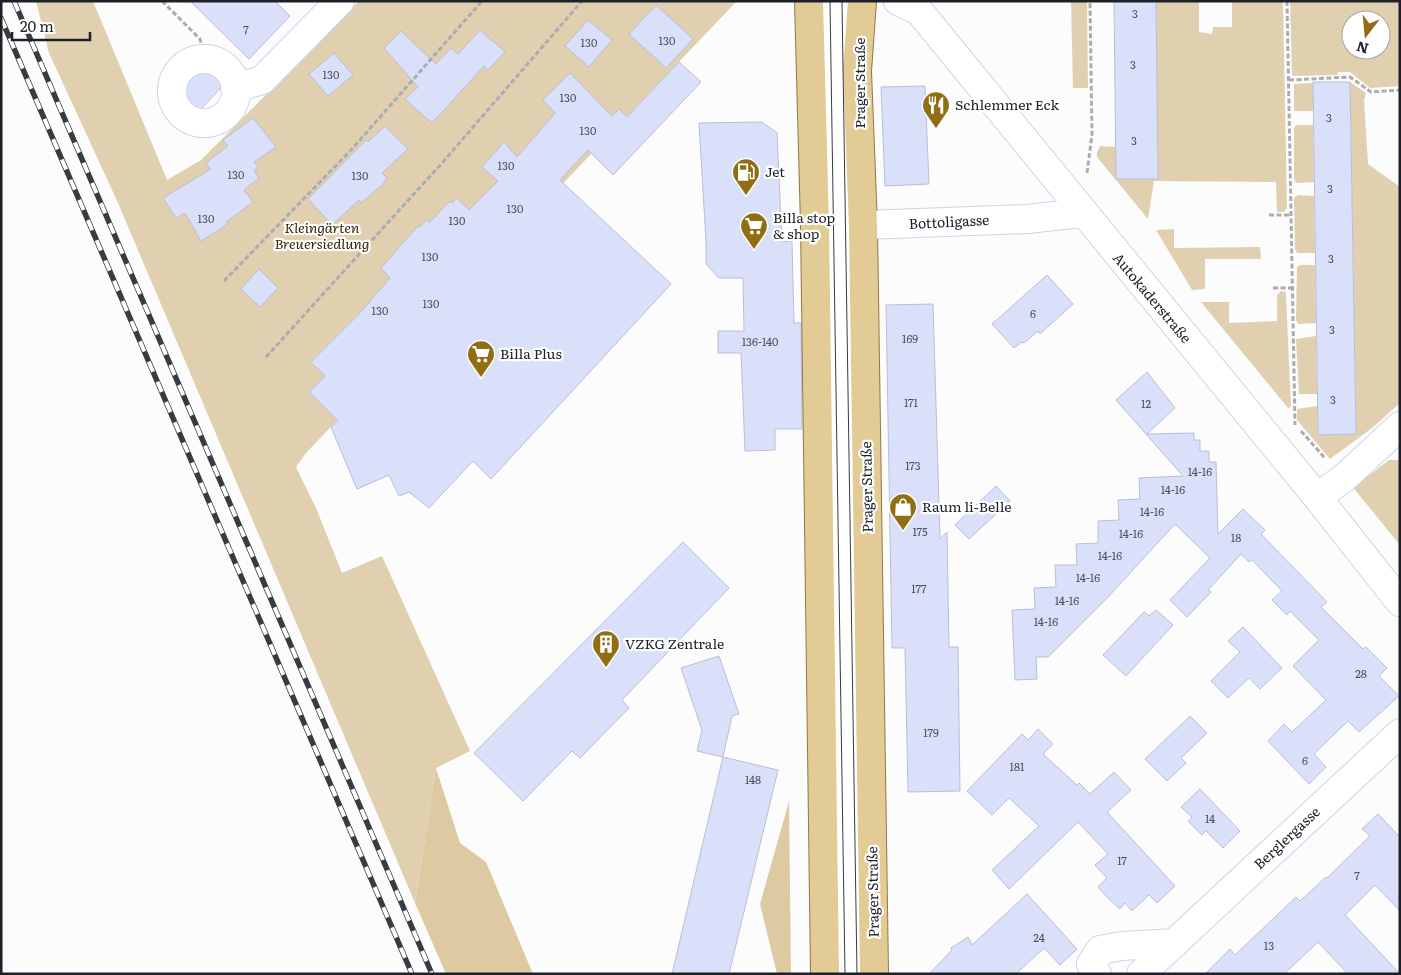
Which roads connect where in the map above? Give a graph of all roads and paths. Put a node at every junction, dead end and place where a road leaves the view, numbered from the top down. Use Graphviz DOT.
graph roads {
  1 [pos="162,1"];
  2 [pos="340,1"];
  3 [pos="482,1"];
  4 [pos="582,1"];
  5 [pos="809,1"];
  6 [pos="836,1"];
  7 [pos="862,1"];
  8 [pos="1090,1"];
  9 [pos="1287,1"];
  10 [pos="912,4"];
  11 [pos="206,60"];
  12 [pos="1289,80"];
  13 [pos="236,88"];
  14 [pos="1400,90"];
  15 [pos="1082,213"];
  16 [pos="1269,215"];
  17 [pos="1290,215"];
  18 [pos="839,226"];
  19 [pos="224,281"];
  20 [pos="1273,288"];
  21 [pos="1291,288"];
  22 [pos="266,357"];
  23 [pos="1400,426"];
  24 [pos="1344,478"];
  25 [pos="1317,497"];
  26 [pos="1400,602"];
  27 [pos="1400,732"];
  28 [pos="1175,943"];
  29 [pos="825,974"];
  30 [pos="851,974"];
  31 [pos="874,974"];
  32 [pos="1097,974"];
  33 [pos="1141,974"];
  1 -- 11 [label="path"];
  2 -- 13 [label="street"];
  3 -- 19 [label="path"];
  4 -- 22 [label="path"];
  5 -- 18 [label="main road, Prager Straße"];
  6 -- 18 [label="street"];
  7 -- 18 [label="main road, Prager Straße"];
  8 -- 15 [label="path"];
  9 -- 12 [label="path"];
  10 -- 15 [label="street, Autokaderstraße"];
  11 -- 13 [label="street"];
  11 -- 13 [label="street"];
  12 -- 14 [label="path"];
  12 -- 17 [label="path"];
  15 -- 18 [label="street, Bottoligasse"];
  15 -- 25 [label="street, Autokaderstraße"];
  16 -- 17 [label="path"];
  17 -- 21 [label="path"];
  18 -- 29 [label="main road, Prager Straße"];
  18 -- 30 [label="street"];
  18 -- 31 [label="main road, Prager Straße"];
  20 -- 21 [label="path"];
  21 -- 24 [label="path"];
  23 -- 24 [label="street"];
  24 -- 25 [label="street"];
  25 -- 26 [label="street, Autokaderstraße"];
  27 -- 28 [label="street, Berglergasse"];
  28 -- 32 [label="street"];
  28 -- 33 [label="street, Berglergasse"];
}
